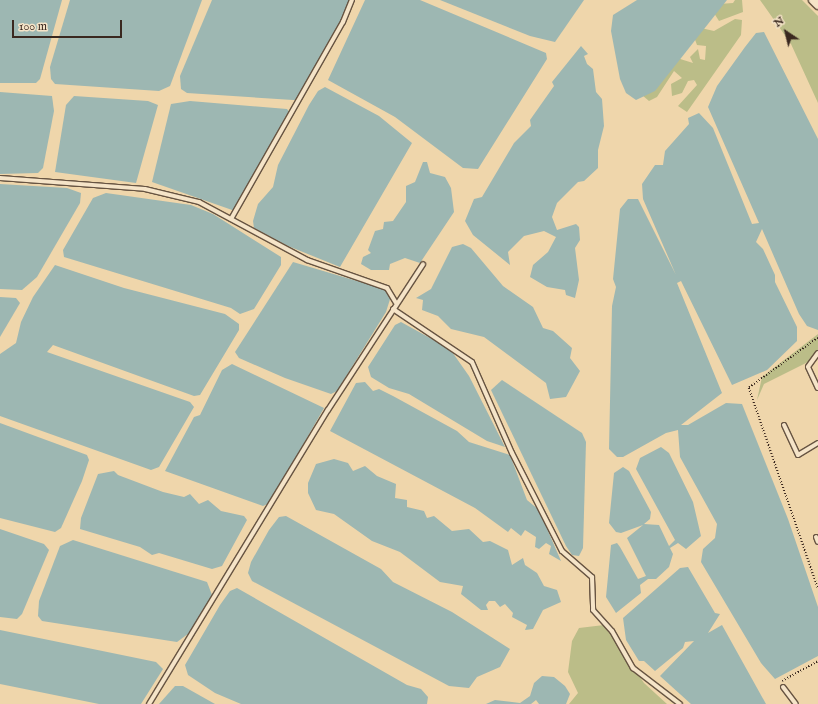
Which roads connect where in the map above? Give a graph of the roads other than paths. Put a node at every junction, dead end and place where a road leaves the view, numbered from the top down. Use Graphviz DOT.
graph roads {
  1 [pos="352,0"];
  2 [pos="813,0"];
  3 [pos="818,5"];
  4 [pos="0,178"];
  5 [pos="231,219"];
  6 [pos="423,264"];
  7 [pos="396,303"];
  8 [pos="393,309"];
  9 [pos="818,353"];
  10 [pos="818,388"];
  11 [pos="784,425"];
  12 [pos="818,443"];
  13 [pos="816,537"];
  14 [pos="818,542"];
  15 [pos="783,687"];
  16 [pos="149,704"];
  17 [pos="680,704"];
  18 [pos="796,704"];
  1 -- 5 [label="lane"];
  2 -- 3 [label="street"];
  4 -- 5 [label="lane"];
  5 -- 7 [label="lane"];
  6 -- 7 [label="lane"];
  7 -- 8 [label="lane"];
  8 -- 16 [label="lane"];
  8 -- 17 [label="lane"];
  9 -- 10 [label="lane"];
  11 -- 12 [label="lane"];
  13 -- 14 [label="lane"];
  15 -- 18 [label="lane"];
}
